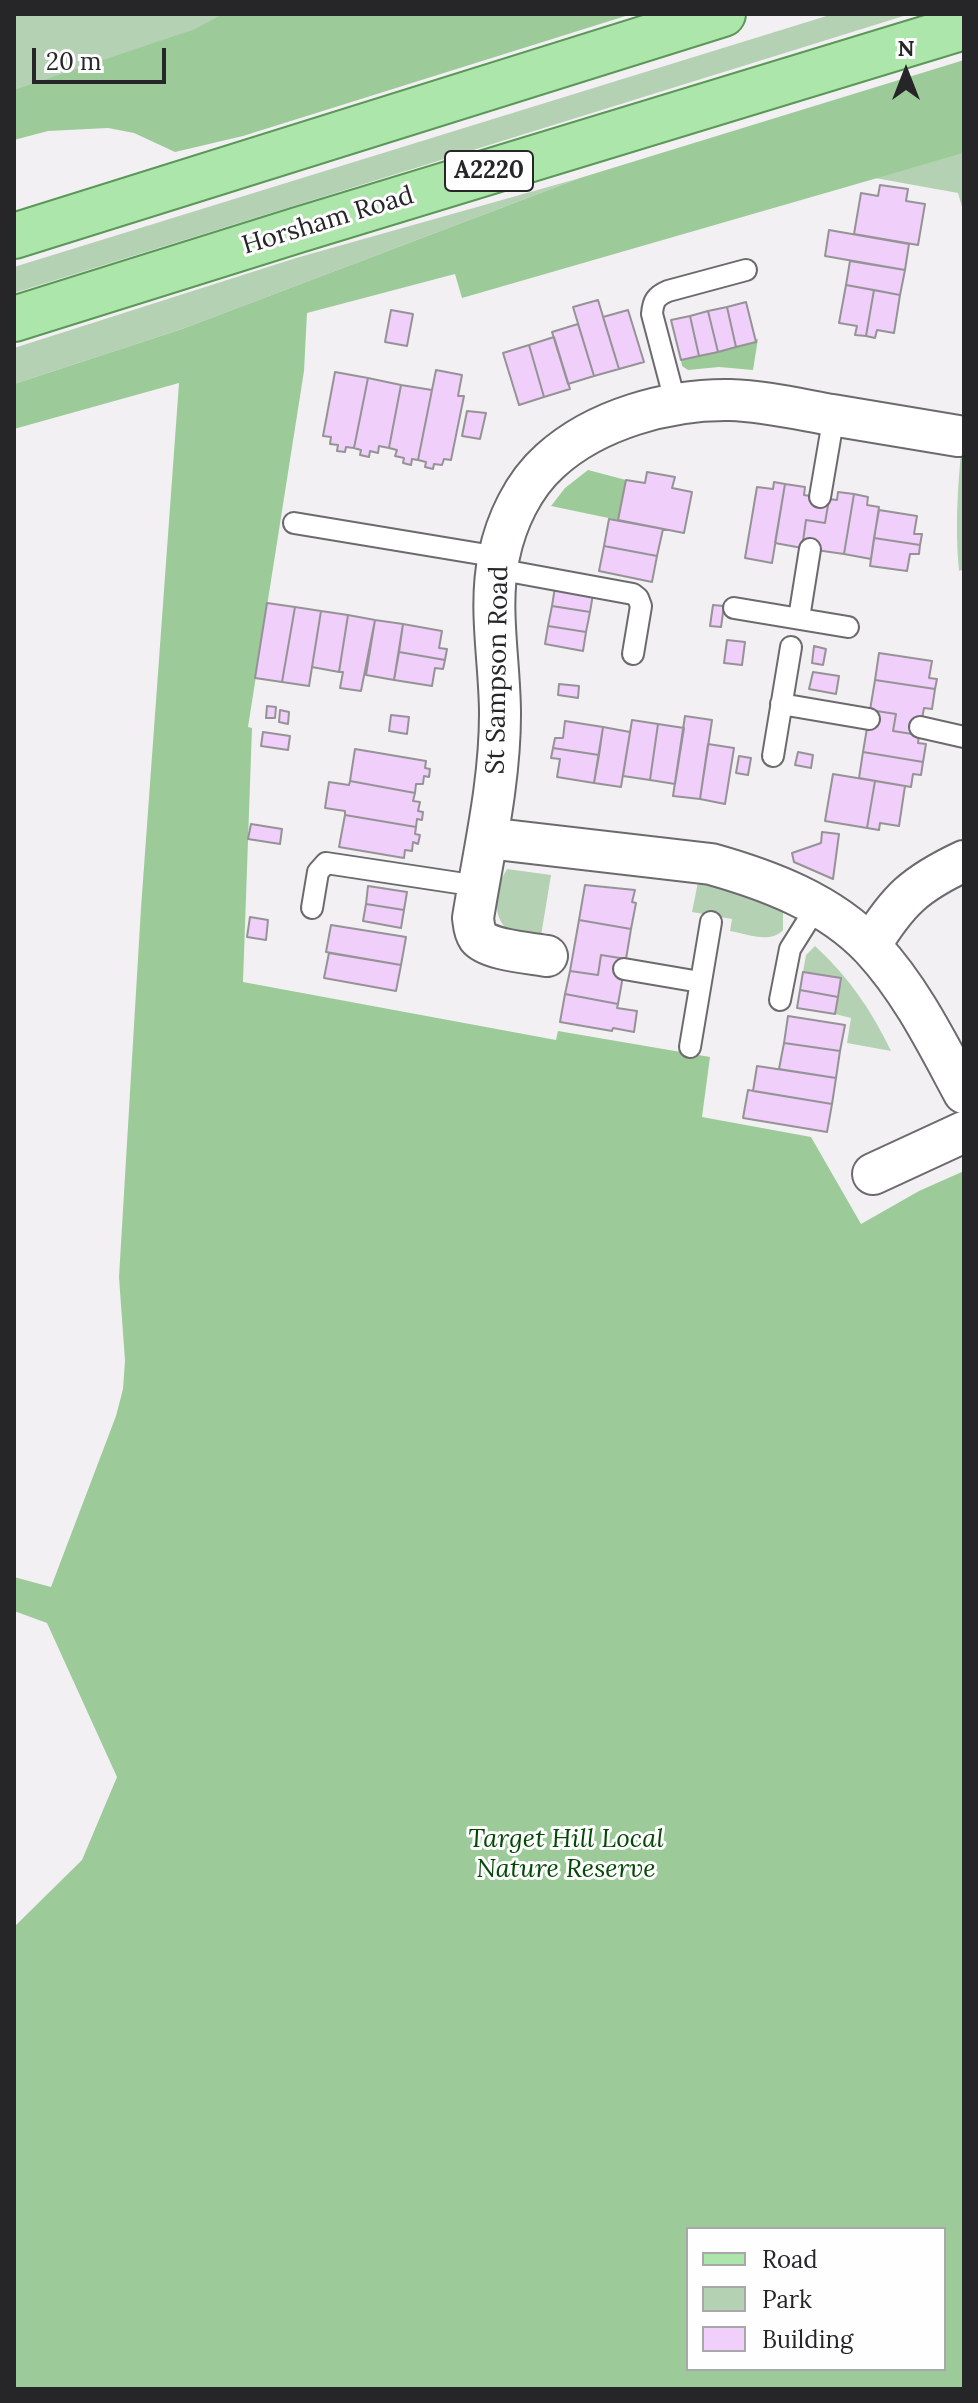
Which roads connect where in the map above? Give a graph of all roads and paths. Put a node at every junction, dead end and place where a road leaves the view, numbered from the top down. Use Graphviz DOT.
graph roads {
  1 [pos="723,14"];
  2 [pos="964,27"];
  3 [pos="14,236"];
  4 [pos="746,270"];
  5 [pos="14,319"];
  6 [pos="676,405"];
  7 [pos="834,415"];
  8 [pos="958,436"];
  9 [pos="820,497"];
  10 [pos="294,523"];
  11 [pos="810,549"];
  12 [pos="498,563"];
  13 [pos="734,608"];
  14 [pos="799,618"];
  15 [pos="848,627"];
  16 [pos="791,647"];
  17 [pos="633,654"];
  18 [pos="781,704"];
  19 [pos="869,719"];
  20 [pos="920,727"];
  21 [pos="964,737"];
  22 [pos="773,756"];
  23 [pos="487,838"];
  24 [pos="964,861"];
  25 [pos="478,886"];
  26 [pos="817,906"];
  27 [pos="312,908"];
  28 [pos="711,922"];
  29 [pos="870,946"];
  30 [pos="559,958"];
  31 [pos="624,969"];
  32 [pos="700,982"];
  33 [pos="780,1000"];
  34 [pos="690,1047"];
  35 [pos="964,1093"];
  36 [pos="964,1132"];
  37 [pos="873,1174"];
  1 -- 3 [label="main road"];
  2 -- 5 [label="main road, Horsham Road / A2220"];
  4 -- 6 [label="lane"];
  6 -- 7 [label="street, St Sampson Road"];
  6 -- 12 [label="street, St Sampson Road"];
  7 -- 8 [label="street, St Sampson Road"];
  7 -- 9 [label="lane"];
  10 -- 12 [label="lane"];
  11 -- 14 [label="lane"];
  12 -- 17 [label="lane"];
  12 -- 23 [label="street, St Sampson Road"];
  13 -- 14 [label="lane"];
  14 -- 15 [label="lane"];
  16 -- 18 [label="lane"];
  18 -- 19 [label="lane"];
  18 -- 22 [label="lane"];
  20 -- 21 [label="lane"];
  23 -- 25 [label="street, St Sampson Road"];
  23 -- 26 [label="street"];
  24 -- 29 [label="street"];
  25 -- 27 [label="lane"];
  25 -- 30 [label="street, St Sampson Road"];
  26 -- 29 [label="street"];
  26 -- 33 [label="lane"];
  28 -- 32 [label="lane"];
  29 -- 35 [label="street"];
  31 -- 32 [label="lane"];
  32 -- 34 [label="lane"];
  36 -- 37 [label="street"];
}
